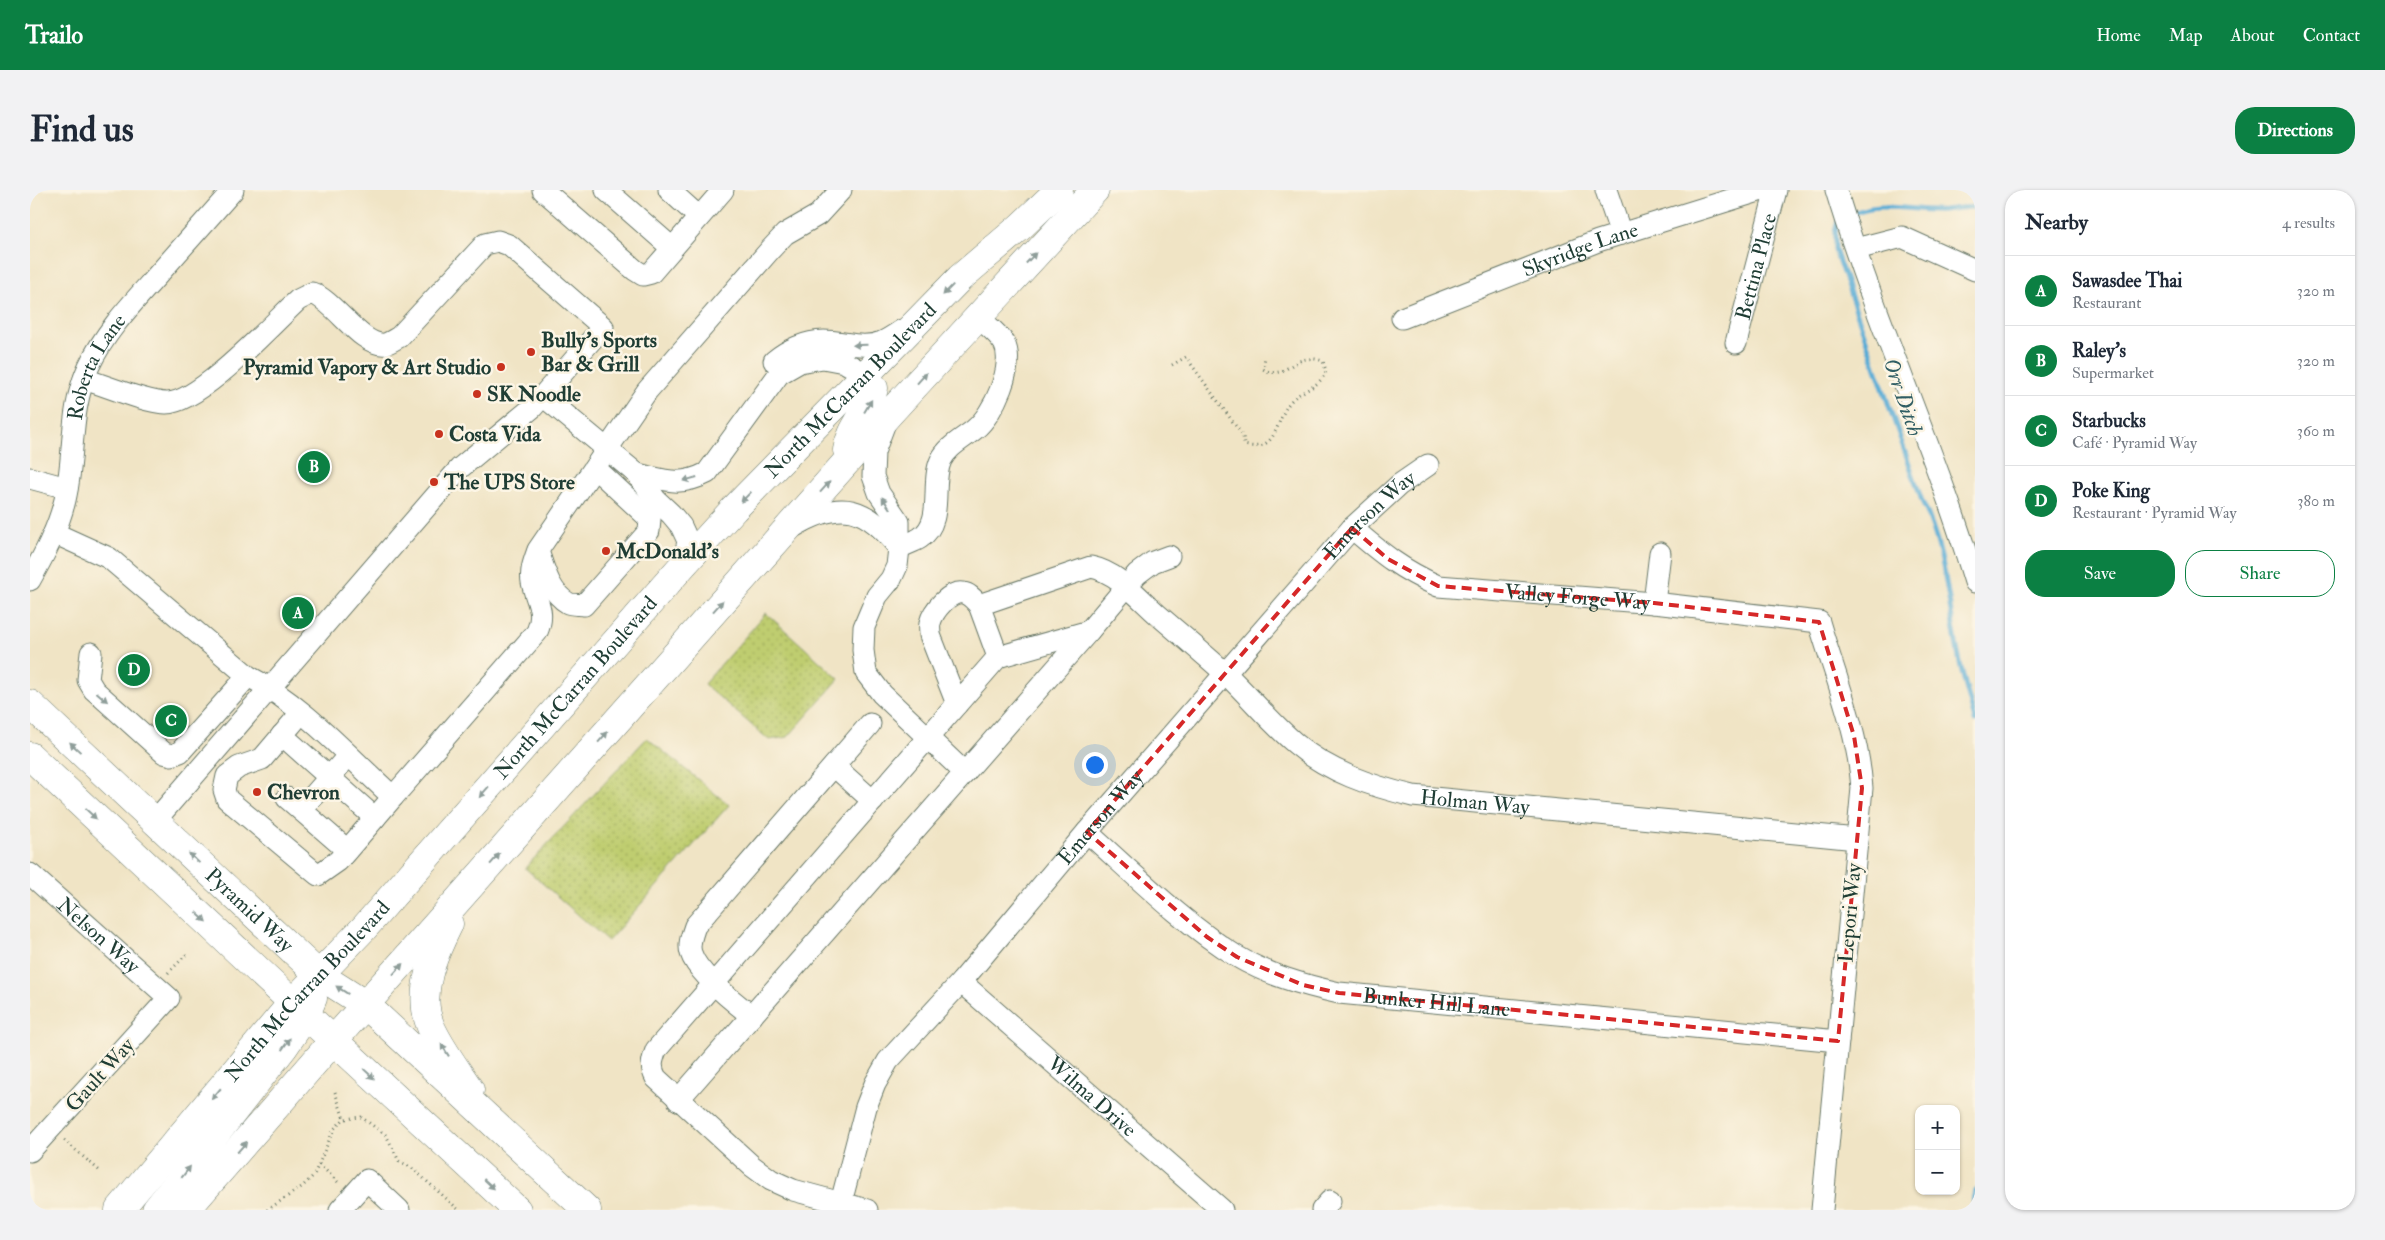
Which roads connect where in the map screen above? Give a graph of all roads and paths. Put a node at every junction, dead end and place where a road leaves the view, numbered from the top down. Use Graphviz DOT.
graph roads {
  1 [pos="233,190"];
  2 [pos="543,190"];
  3 [pos="606,190"];
  4 [pos="669,190"];
  5 [pos="723,190"];
  6 [pos="1059,190"];
  7 [pos="1095,190"];
  8 [pos="1606,190"];
  9 [pos="1764,190"];
  10 [pos="1836,190"];
  11 [pos="839,191"];
  12 [pos="1718,196"];
  13 [pos="700,217"];
  14 [pos="1621,234"];
  15 [pos="672,248"];
  16 [pos="1856,249"];
  17 [pos="1975,270"];
  18 [pos="977,316"];
  19 [pos="1402,318"];
  20 [pos="919,320"];
  21 [pos="1736,343"];
  22 [pos="1265,357"];
  23 [pos="1172,365"];
  24 [pos="866,374"];
  25 [pos="84,379"];
  26 [pos="543,396"];
  27 [pos="889,414"];
  28 [pos="734,433"];
  29 [pos="608,450"];
  30 [pos="1428,465"];
  31 [pos="843,466"];
  32 [pos="595,468"];
  33 [pos="637,474"];
  34 [pos="32,477"];
  35 [pos="67,488"];
  36 [pos="1352,528"];
  37 [pos="54,533"];
  38 [pos="782,534"];
  39 [pos="900,548"];
  40 [pos="538,550"];
  41 [pos="1660,553"];
  42 [pos="1169,556"];
  43 [pos="683,565"];
  44 [pos="30,580"];
  45 [pos="1975,582"];
  46 [pos="1126,588"];
  47 [pos="1654,603"];
  48 [pos="979,604"];
  49 [pos="1819,622"];
  50 [pos="1089,631"];
  51 [pos="91,653"];
  52 [pos="998,657"];
  53 [pos="1226,674"];
  54 [pos="248,676"];
  55 [pos="270,688"];
  56 [pos="30,704"];
  57 [pos="957,704"];
  58 [pos="301,713"];
  59 [pos="870,724"];
  60 [pos="282,735"];
  61 [pos="927,739"];
  62 [pos="30,756"];
  63 [pos="348,756"];
  64 [pos="834,766"];
  65 [pos="965,773"];
  66 [pos="330,777"];
  67 [pos="393,797"];
  68 [pos="873,801"];
  69 [pos="375,818"];
  70 [pos="154,822"];
  71 [pos="1087,832"];
  72 [pos="1857,839"];
  73 [pos="347,850"];
  74 [pos="30,874"];
  75 [pos="463,896"];
  76 [pos="187,954"];
  77 [pos="319,975"];
  78 [pos="961,982"];
  79 [pos="714,983"];
  80 [pos="163,992"];
  81 [pos="366,1005"];
  82 [pos="299,1009"];
  83 [pos="752,1016"];
  84 [pos="333,1041"];
  85 [pos="1838,1041"];
  86 [pos="335,1092"];
  87 [pos="678,1100"];
  88 [pos="344,1119"];
  89 [pos="489,1121"];
  90 [pos="37,1140"];
  91 [pos="318,1164"];
  92 [pos="101,1172"];
  93 [pos="347,1203"];
  94 [pos="840,1206"];
  95 [pos="119,1210"];
  96 [pos="156,1210"];
  97 [pos="186,1210"];
  98 [pos="399,1210"];
  99 [pos="517,1210"];
  100 [pos="587,1210"];
  101 [pos="867,1210"];
  102 [pos="1222,1210"];
  103 [pos="1822,1210"];
  1 -- 25 [label="street, Roberta Lane"];
  2 -- 15 [label="street"];
  3 -- 15 [label="street"];
  4 -- 13 [label="street"];
  5 -- 13 [label="street"];
  6 -- 20 [label="main road, North McCarran Boulevard, one-way"];
  18 -- 7 [label="main road, North McCarran Boulevard, one-way"];
  8 -- 14 [label="street"];
  9 -- 12 [label="street, Skyridge Lane"];
  9 -- 21 [label="street, Bettina Place"];
  10 -- 16 [label="street"];
  11 -- 29 [label="street"];
  12 -- 14 [label="street, Skyridge Lane"];
  13 -- 15 [label="street"];
  14 -- 19 [label="street, Skyridge Lane"];
  16 -- 17 [label="street"];
  16 -- 45 [label="street"];
  27 -- 18 [label="main road, North McCarran Boulevard, one-way"];
  18 -- 39 [label="street"];
  20 -- 24 [label="main road, North McCarran Boulevard"];
  20 -- 28 [label="street, one-way"];
  22 -- 23 [label="path"];
  24 -- 28 [label="street"];
  31 -- 24 [label="main road, one-way"];
  24 -- 43 [label="main road, North McCarran Boulevard, one-way"];
  25 -- 26 [label="street"];
  25 -- 35 [label="street, Roberta Lane"];
  26 -- 29 [label="street"];
  26 -- 55 [label="street"];
  27 -- 31 [label="main road, North McCarran Boulevard"];
  39 -- 27 [label="street, one-way"];
  28 -- 33 [label="street, one-way"];
  29 -- 32 [label="street"];
  29 -- 33 [label="street"];
  30 -- 36 [label="street, Emerson Way"];
  38 -- 31 [label="main road, North McCarran Boulevard, one-way"];
  32 -- 40 [label="street"];
  32 -- 40 [label="street"];
  33 -- 43 [label="street"];
  34 -- 35 [label="street"];
  35 -- 37 [label="street, Roberta Lane"];
  36 -- 47 [label="street, Valley Forge Way"];
  36 -- 53 [label="street, Emerson Way"];
  37 -- 44 [label="street, Roberta Lane"];
  37 -- 54 [label="street"];
  38 -- 39 [label="street"];
  75 -- 38 [label="main road, North McCarran Boulevard, one-way"];
  39 -- 61 [label="street"];
  40 -- 67 [label="street"];
  41 -- 47 [label="street"];
  42 -- 46 [label="street"];
  43 -- 77 [label="main road, North McCarran Boulevard, one-way"];
  46 -- 48 [label="street, Holman Way"];
  46 -- 50 [label="street"];
  46 -- 53 [label="street, Holman Way"];
  47 -- 49 [label="street, Valley Forge Way"];
  48 -- 52 [label="street"];
  48 -- 57 [label="street"];
  49 -- 72 [label="street, Lepori Way"];
  50 -- 52 [label="street"];
  50 -- 65 [label="street"];
  51 -- 54 [label="street, one-way"];
  52 -- 57 [label="street"];
  53 -- 71 [label="street, Emerson Way"];
  53 -- 72 [label="street, Holman Way"];
  54 -- 55 [label="street"];
  55 -- 58 [label="street"];
  55 -- 70 [label="street"];
  70 -- 56 [label="main road, Pyramid Way, one-way"];
  57 -- 61 [label="street"];
  58 -- 60 [label="street"];
  58 -- 63 [label="street"];
  59 -- 64 [label="street"];
  60 -- 66 [label="street"];
  60 -- 73 [label="street"];
  61 -- 65 [label="street"];
  61 -- 68 [label="street"];
  62 -- 82 [label="main road, Pyramid Way, one-way"];
  63 -- 66 [label="street"];
  63 -- 67 [label="street"];
  64 -- 68 [label="street"];
  64 -- 79 [label="street"];
  65 -- 83 [label="street"];
  66 -- 69 [label="street"];
  66 -- 73 [label="street"];
  67 -- 69 [label="street"];
  68 -- 79 [label="street"];
  69 -- 73 [label="street"];
  77 -- 70 [label="main road, Pyramid Way, one-way"];
  71 -- 78 [label="street, Emerson Way"];
  71 -- 85 [label="street, Bunker Hill Lane"];
  72 -- 85 [label="street, Lepori Way"];
  74 -- 80 [label="street, Nelson Way"];
  81 -- 75 [label="main road, North McCarran Boulevard, one-way"];
  89 -- 75 [label="main road, one-way"];
  76 -- 80 [label="path"];
  81 -- 77 [label="main road, Pyramid Way, one-way"];
  77 -- 82 [label="main road, North McCarran Boulevard"];
  78 -- 94 [label="street, Emerson Way"];
  78 -- 102 [label="street, Wilma Drive"];
  79 -- 83 [label="street"];
  79 -- 87 [label="street"];
  80 -- 90 [label="street, Gault Way"];
  81 -- 84 [label="main road, North McCarran Boulevard"];
  81 -- 89 [label="main road, Pyramid Way"];
  82 -- 84 [label="main road, Pyramid Way"];
  82 -- 95 [label="main road, North McCarran Boulevard, one-way"];
  96 -- 82 [label="main road, one-way"];
  83 -- 87 [label="street"];
  97 -- 84 [label="main road, North McCarran Boulevard, one-way"];
  84 -- 99 [label="main road, Pyramid Way, one-way"];
  85 -- 103 [label="street, Lepori Way"];
  86 -- 88 [label="path"];
  87 -- 94 [label="street"];
  89 -- 100 [label="main road, Pyramid Way"];
  90 -- 92 [label="path"];
  91 -- 93 [label="path"];
  93 -- 98 [label="street"];
  94 -- 101 [label="street"];
}
